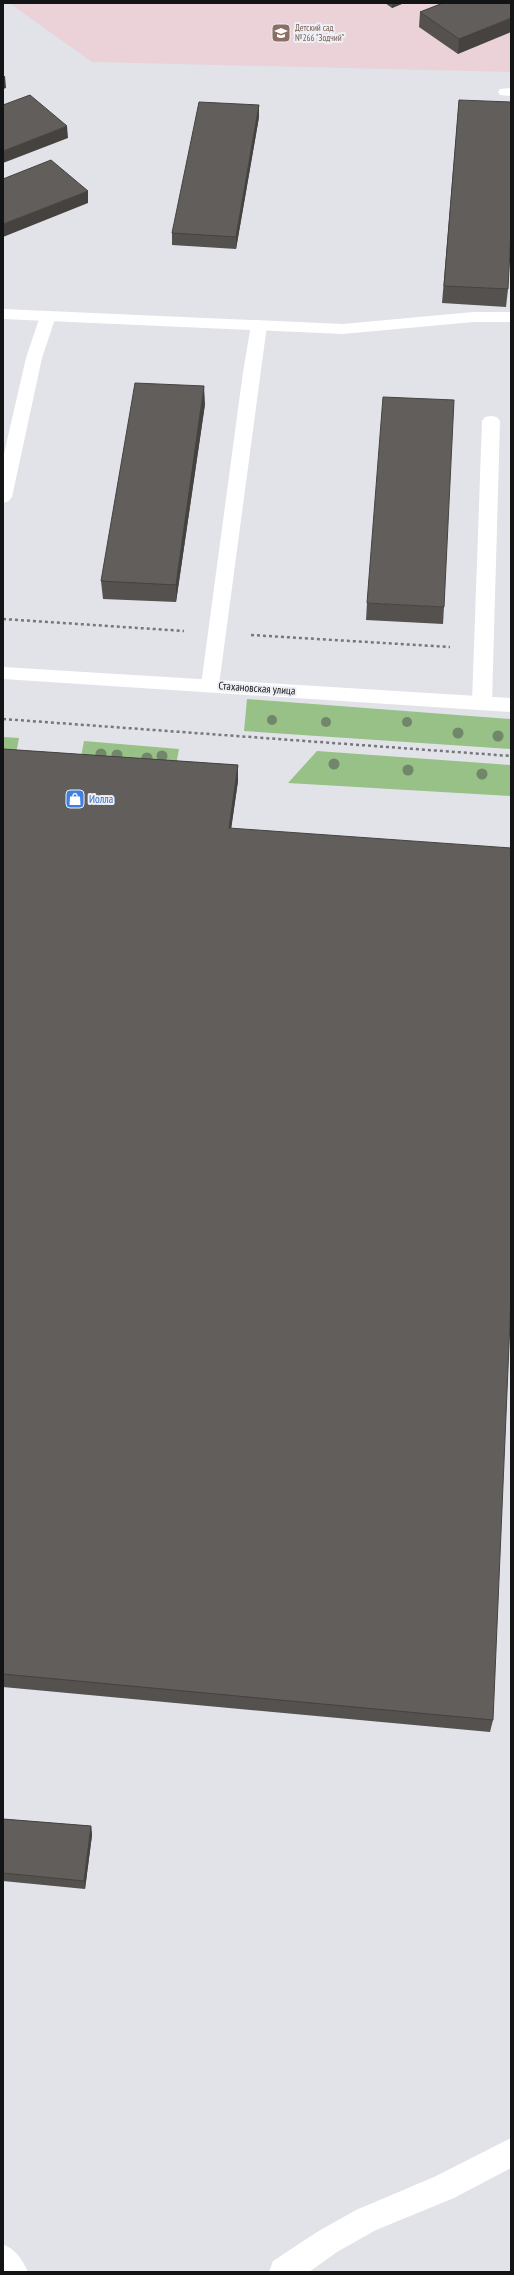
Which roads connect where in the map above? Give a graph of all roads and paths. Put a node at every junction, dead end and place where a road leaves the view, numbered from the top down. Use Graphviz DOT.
graph roads {
  1 [pos="3,314"];
  2 [pos="48,316"];
  3 [pos="511,317"];
  4 [pos="259,326"];
  5 [pos="491,421"];
  6 [pos="3,497"];
  7 [pos="3,673"];
  8 [pos="210,686"];
  9 [pos="482,702"];
  10 [pos="511,705"];
  11 [pos="3,719"];
  12 [pos="511,756"];
  13 [pos="511,2152"];
  14 [pos="3,2259"];
  15 [pos="12,2272"];
  16 [pos="284,2272"];
  1 -- 2 [label="street"];
  2 -- 4 [label="street"];
  2 -- 6 [label="street"];
  3 -- 4 [label="street"];
  4 -- 8 [label="street"];
  5 -- 9 [label="street"];
  7 -- 8 [label="street, Стахановская улица"];
  8 -- 9 [label="street, Стахановская улица"];
  9 -- 10 [label="street, Стахановская улица"];
  11 -- 12 [label="path"];
  13 -- 16 [label="street"];
  14 -- 15 [label="street"];
}
